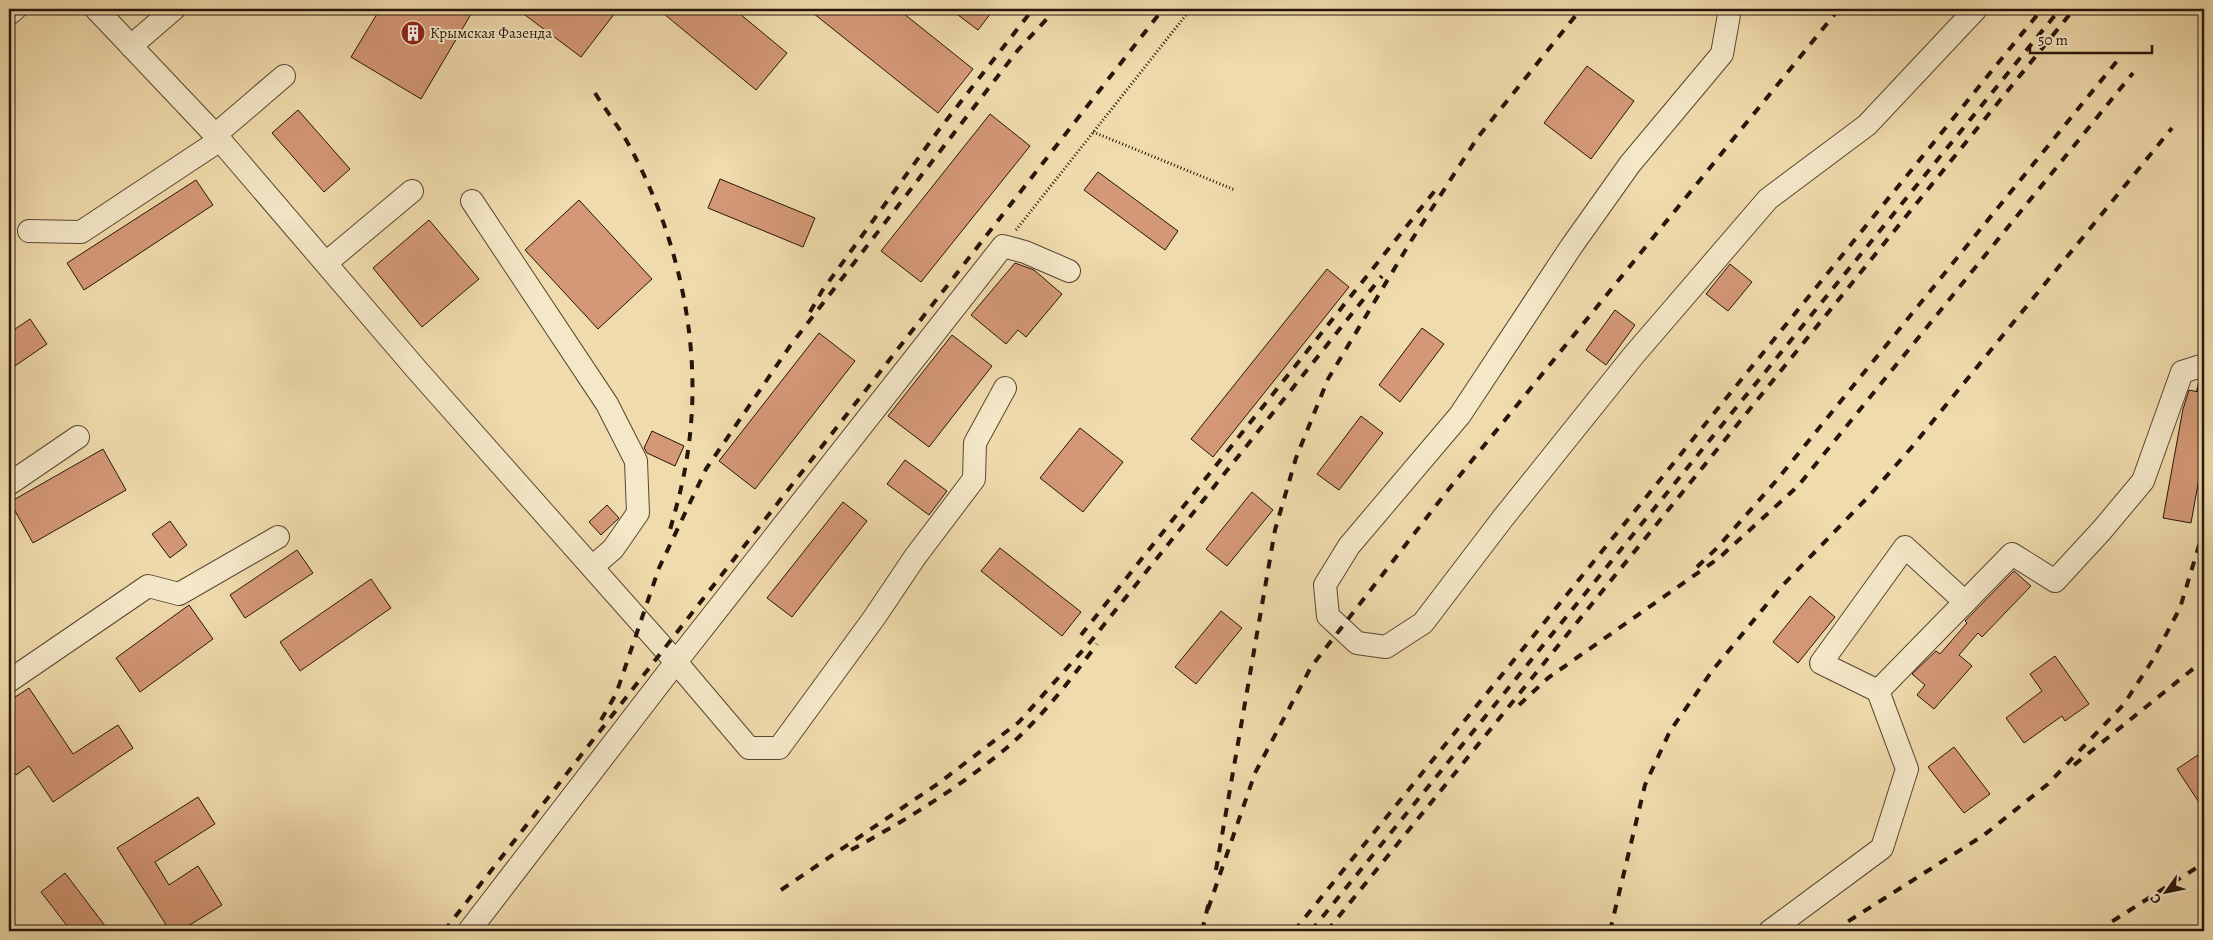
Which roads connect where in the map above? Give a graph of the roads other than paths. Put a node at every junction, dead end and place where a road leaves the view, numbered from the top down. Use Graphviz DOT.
graph roads {
  1 [pos="15,9"];
  2 [pos="96,9"];
  3 [pos="174,9"];
  4 [pos="1730,9"];
  5 [pos="1976,9"];
  6 [pos="9,14"];
  7 [pos="131,46"];
  8 [pos="284,76"];
  9 [pos="218,137"];
  10 [pos="412,190"];
  11 [pos="472,201"];
  12 [pos="29,231"];
  13 [pos="326,263"];
  14 [pos="1069,271"];
  15 [pos="2204,364"];
  16 [pos="1005,388"];
  17 [pos="78,437"];
  18 [pos="9,484"];
  19 [pos="278,537"];
  20 [pos="592,567"];
  21 [pos="1965,602"];
  22 [pos="676,662"];
  23 [pos="9,681"];
  24 [pos="1878,691"];
  25 [pos="469,931"];
  26 [pos="1770,931"];
  1 -- 6 [label="street"];
  2 -- 7 [label="street"];
  3 -- 7 [label="street"];
  4 -- 5 [label="street"];
  7 -- 9 [label="street"];
  8 -- 9 [label="street"];
  9 -- 12 [label="street"];
  9 -- 13 [label="street"];
  10 -- 13 [label="street"];
  11 -- 20 [label="street"];
  13 -- 20 [label="street"];
  14 -- 22 [label="street"];
  15 -- 21 [label="street"];
  16 -- 22 [label="street"];
  17 -- 18 [label="street"];
  19 -- 23 [label="street"];
  20 -- 22 [label="street"];
  21 -- 24 [label="street"];
  21 -- 24 [label="street"];
  22 -- 25 [label="street"];
  24 -- 26 [label="street"];
}
